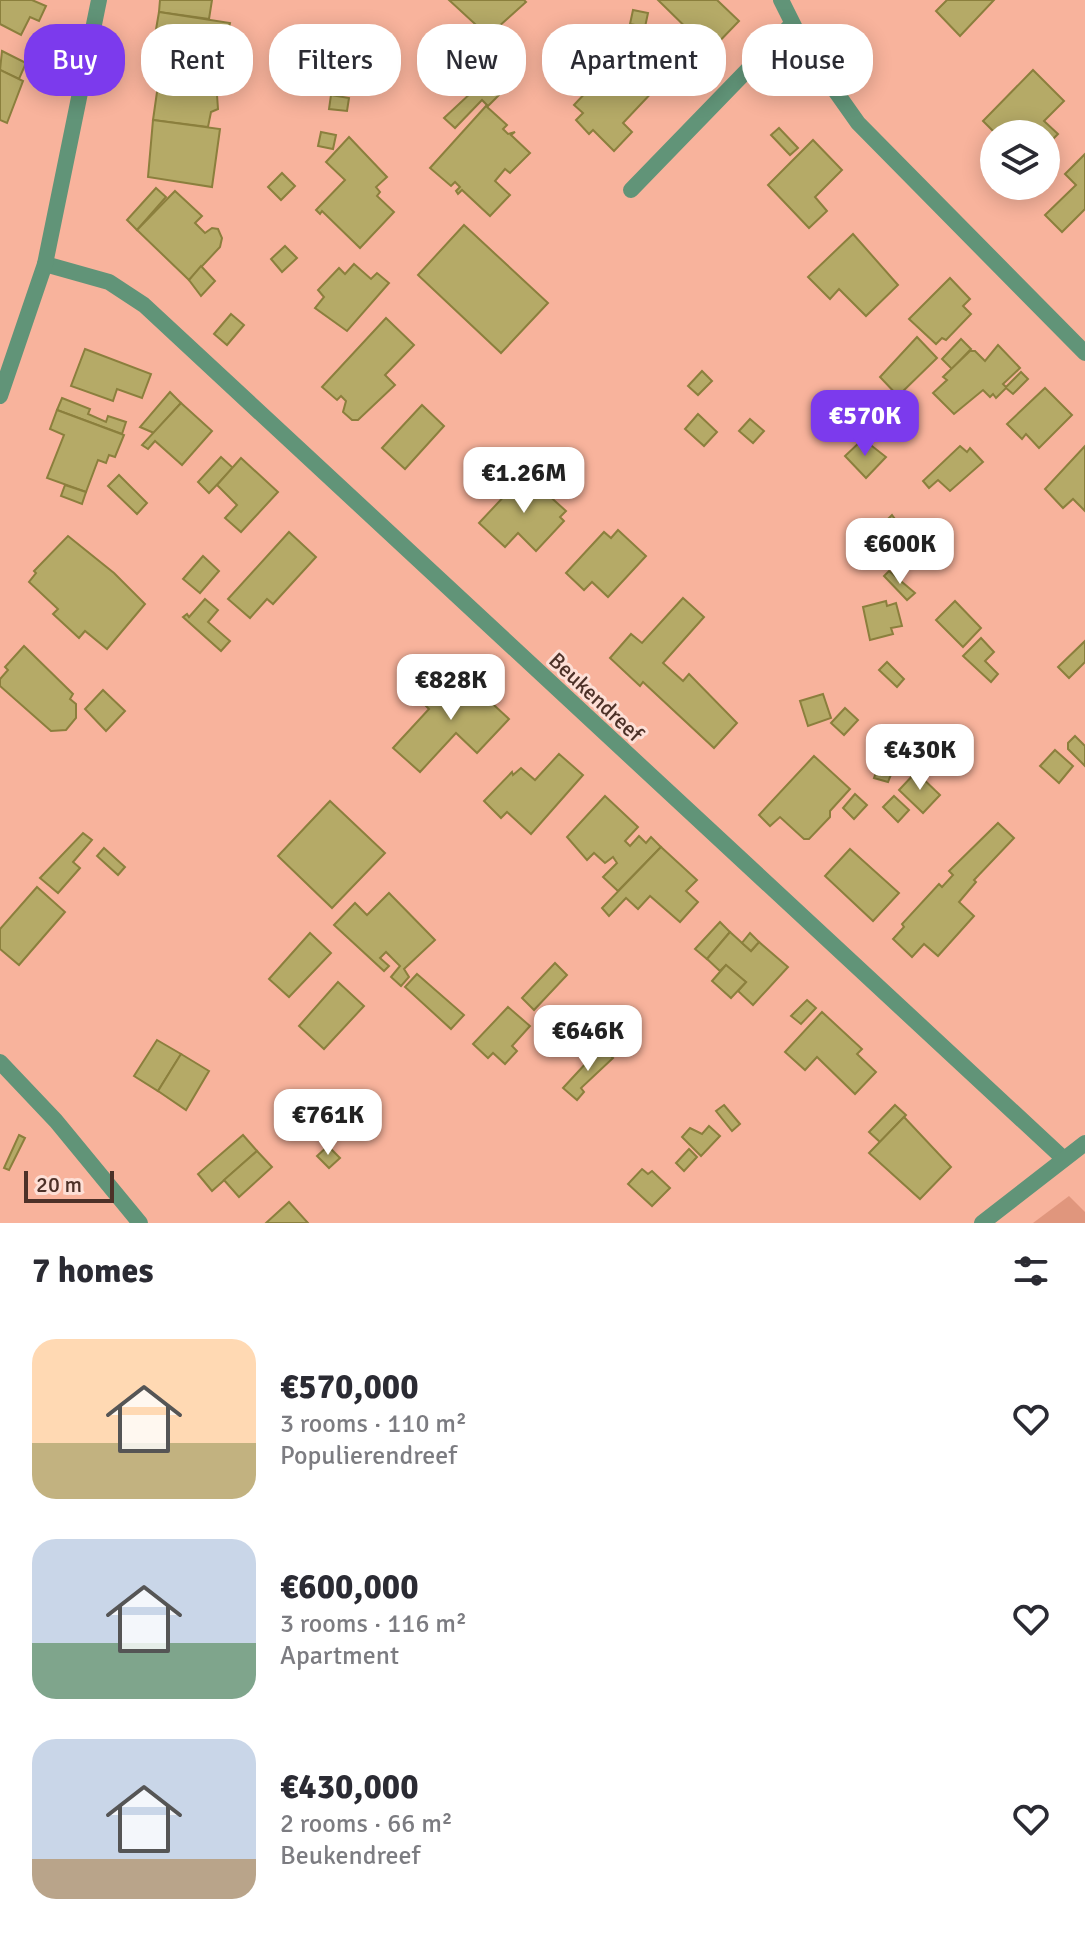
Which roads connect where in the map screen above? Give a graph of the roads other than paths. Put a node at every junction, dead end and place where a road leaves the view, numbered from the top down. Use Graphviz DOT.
graph roads {
  1 [pos="99,0"];
  2 [pos="781,0"];
  3 [pos="792,24"];
  4 [pos="742,76"];
  5 [pos="838,96"];
  6 [pos="631,190"];
  7 [pos="45,264"];
  8 [pos="1085,353"];
  9 [pos="0,396"];
  10 [pos="0,1062"];
  11 [pos="1085,1143"];
  12 [pos="1064,1159"];
  13 [pos="140,1223"];
  14 [pos="982,1223"];
  1 -- 7 [label="street"];
  2 -- 3 [label="street"];
  4 -- 6 [label="street"];
  5 -- 8 [label="street"];
  7 -- 9 [label="street"];
  7 -- 12 [label="street, Beukendreef"];
  10 -- 13 [label="street"];
  11 -- 12 [label="street"];
  12 -- 14 [label="street"];
}
